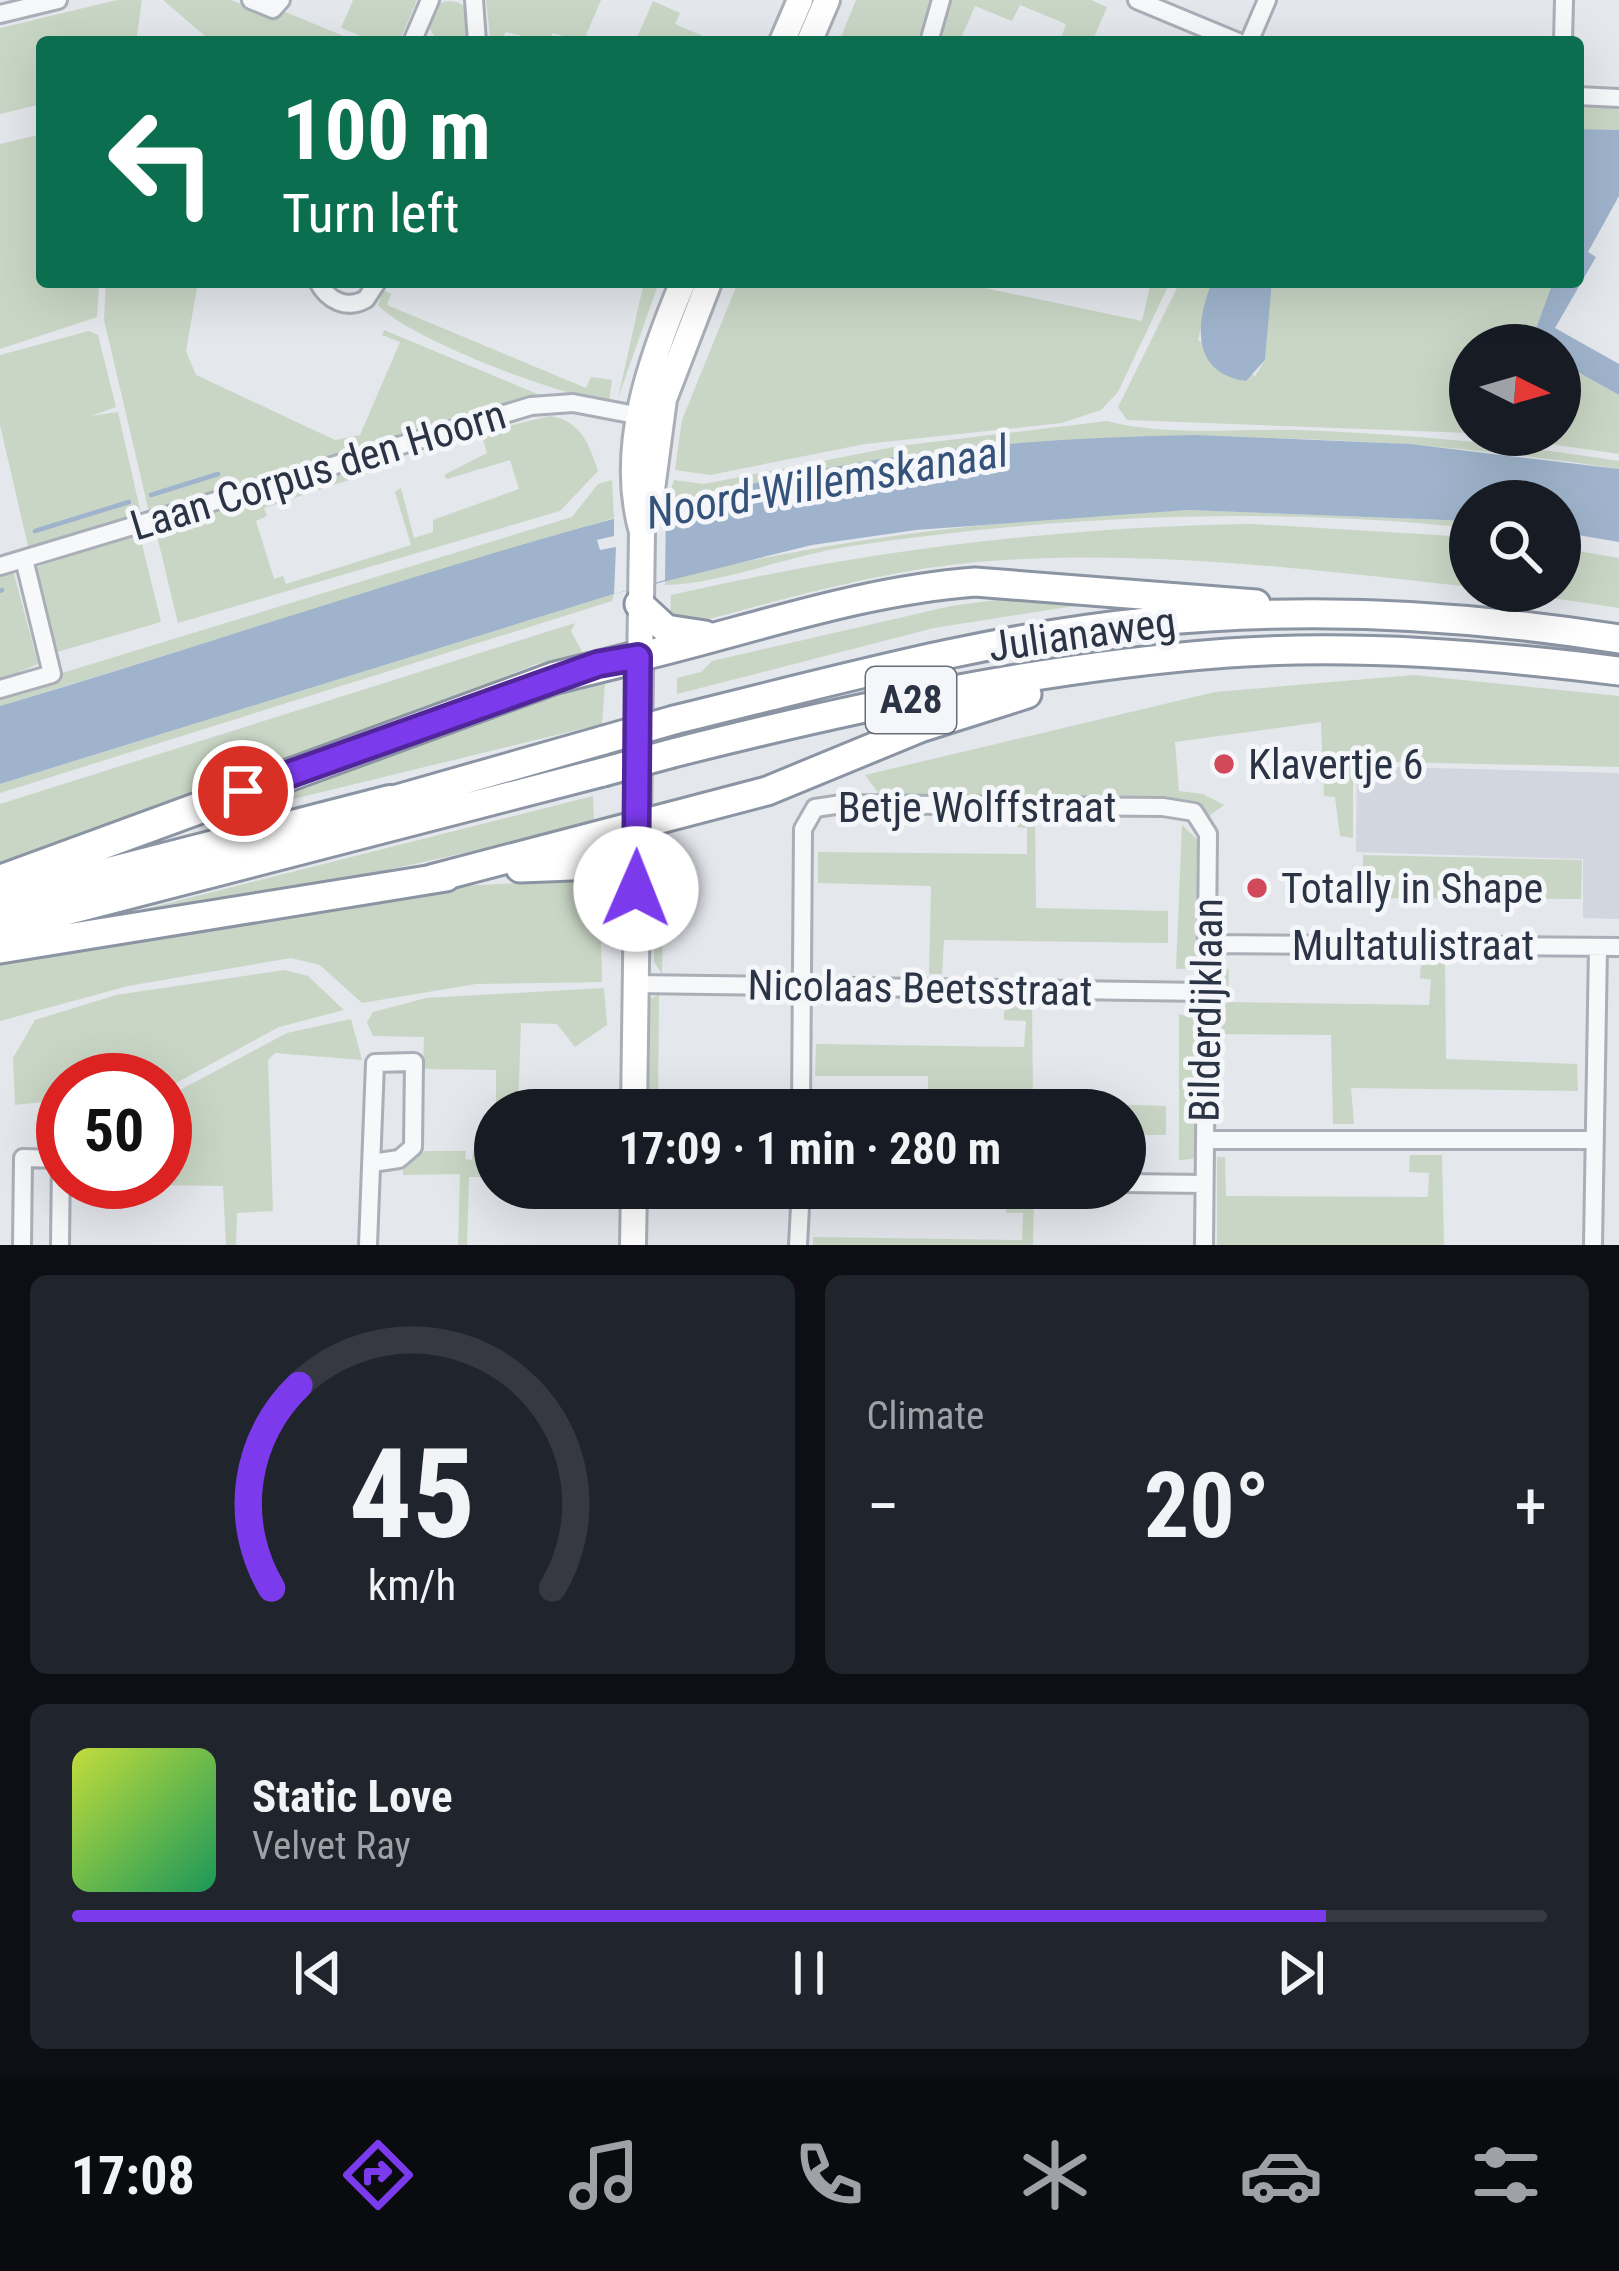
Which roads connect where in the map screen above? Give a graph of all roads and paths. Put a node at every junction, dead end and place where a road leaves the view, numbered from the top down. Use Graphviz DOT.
graph roads {
  1 [pos="58,0"];
  2 [pos="251,0"];
  3 [pos="281,0"];
  4 [pos="430,0"];
  5 [pos="474,0"];
  6 [pos="800,0"];
  7 [pos="827,0"];
  8 [pos="940,0"];
  9 [pos="1137,0"];
  10 [pos="1267,0"];
  11 [pos="1564,0"];
  12 [pos="0,14"];
  13 [pos="418,36"];
  14 [pos="477,36"];
  15 [pos="785,36"];
  16 [pos="812,36"];
  17 [pos="931,36"];
  18 [pos="1224,36"];
  19 [pos="1252,36"];
  20 [pos="1563,36"];
  21 [pos="1584,96"];
  22 [pos="1619,98"];
  23 [pos="322,288"];
  24 [pos="372,288"];
  25 [pos="680,288"];
  26 [pos="707,288"];
  27 [pos="650,418"];
  28 [pos="24,559"];
  29 [pos="0,566"];
  30 [pos="639,595"];
  31 [pos="1301,613"];
  32 [pos="709,635"];
  33 [pos="1619,639"];
  34 [pos="638,657"];
  35 [pos="1152,661"];
  36 [pos="1619,671"];
  37 [pos="0,689"];
  38 [pos="638,762"];
  39 [pos="390,801"];
  40 [pos="1163,807"];
  41 [pos="637,826"];
  42 [pos="431,879"];
  43 [pos="0,881"];
  44 [pos="636,889"];
  45 [pos="0,901"];
  46 [pos="0,928"];
  47 [pos="1207,944"];
  48 [pos="1598,947"];
  49 [pos="1619,947"];
  50 [pos="0,949"];
  51 [pos="634,984"];
  52 [pos="802,985"];
  53 [pos="1206,992"];
  54 [pos="634,1089"];
  55 [pos="801,1089"];
  56 [pos="1205,1139"];
  57 [pos="1594,1140"];
  58 [pos="372,1163"];
  59 [pos="1146,1183"];
  60 [pos="1204,1184"];
  61 [pos="634,1209"];
  62 [pos="800,1209"];
  63 [pos="22,1245"];
  64 [pos="60,1245"];
  65 [pos="368,1245"];
  66 [pos="633,1245"];
  67 [pos="799,1245"];
  68 [pos="1204,1245"];
  69 [pos="1593,1245"];
  1 -- 12 [label="street"];
  2 -- 3 [label="street"];
  4 -- 13 [label="street"];
  5 -- 14 [label="street"];
  6 -- 15 [label="main road"];
  7 -- 16 [label="main road"];
  8 -- 17 [label="street"];
  9 -- 18 [label="street"];
  10 -- 19 [label="street"];
  11 -- 20 [label="street"];
  21 -- 22 [label="street"];
  23 -- 24 [label="street"];
  25 -- 27 [label="main road"];
  26 -- 27 [label="main road"];
  27 -- 28 [label="street, Laan Corpus den Hoorn"];
  27 -- 30 [label="main road"];
  28 -- 29 [label="street, Laan Corpus den Hoorn"];
  28 -- 37 [label="street"];
  30 -- 32 [label="highway"];
  30 -- 34 [label="main road"];
  31 -- 32 [label="highway, A28"];
  31 -- 33 [label="highway, Julianaweg / A28"];
  31 -- 39 [label="highway, Julianaweg / A28, bridge"];
  32 -- 34 [label="highway, A28"];
  34 -- 38 [label="main road"];
  34 -- 43 [label="highway, A28"];
  35 -- 36 [label="highway, Julianaweg / A28"];
  35 -- 38 [label="highway, Julianaweg / A28, bridge"];
  35 -- 41 [label="highway, A28"];
  38 -- 41 [label="main road"];
  38 -- 46 [label="highway, Julianaweg / A28, bridge"];
  39 -- 45 [label="highway, Julianaweg / A28"];
  40 -- 47 [label="street, Bilderdijklaan"];
  40 -- 52 [label="street, Betje Wolffstraat"];
  41 -- 42 [label="highway, A28"];
  41 -- 44 [label="main road"];
  42 -- 44 [label="highway, A28"];
  42 -- 50 [label="highway, A28"];
  44 -- 51 [label="main road"];
  47 -- 48 [label="street, Multatulistraat"];
  47 -- 53 [label="street, Bilderdijklaan"];
  48 -- 49 [label="street, Multatulistraat"];
  48 -- 57 [label="street"];
  51 -- 52 [label="street, Nicolaas Beetsstraat"];
  51 -- 54 [label="main road"];
  52 -- 53 [label="street, Nicolaas Beetsstraat"];
  52 -- 55 [label="street"];
  53 -- 56 [label="street, Bilderdijklaan"];
  56 -- 57 [label="street"];
  56 -- 60 [label="street, Bilderdijklaan"];
  57 -- 69 [label="street"];
  58 -- 58 [label="street"];
  58 -- 65 [label="street"];
  59 -- 60 [label="street"];
  60 -- 68 [label="street, Bilderdijklaan"];
  61 -- 66 [label="main road"];
  62 -- 67 [label="street"];
  63 -- 64 [label="street"];
}
